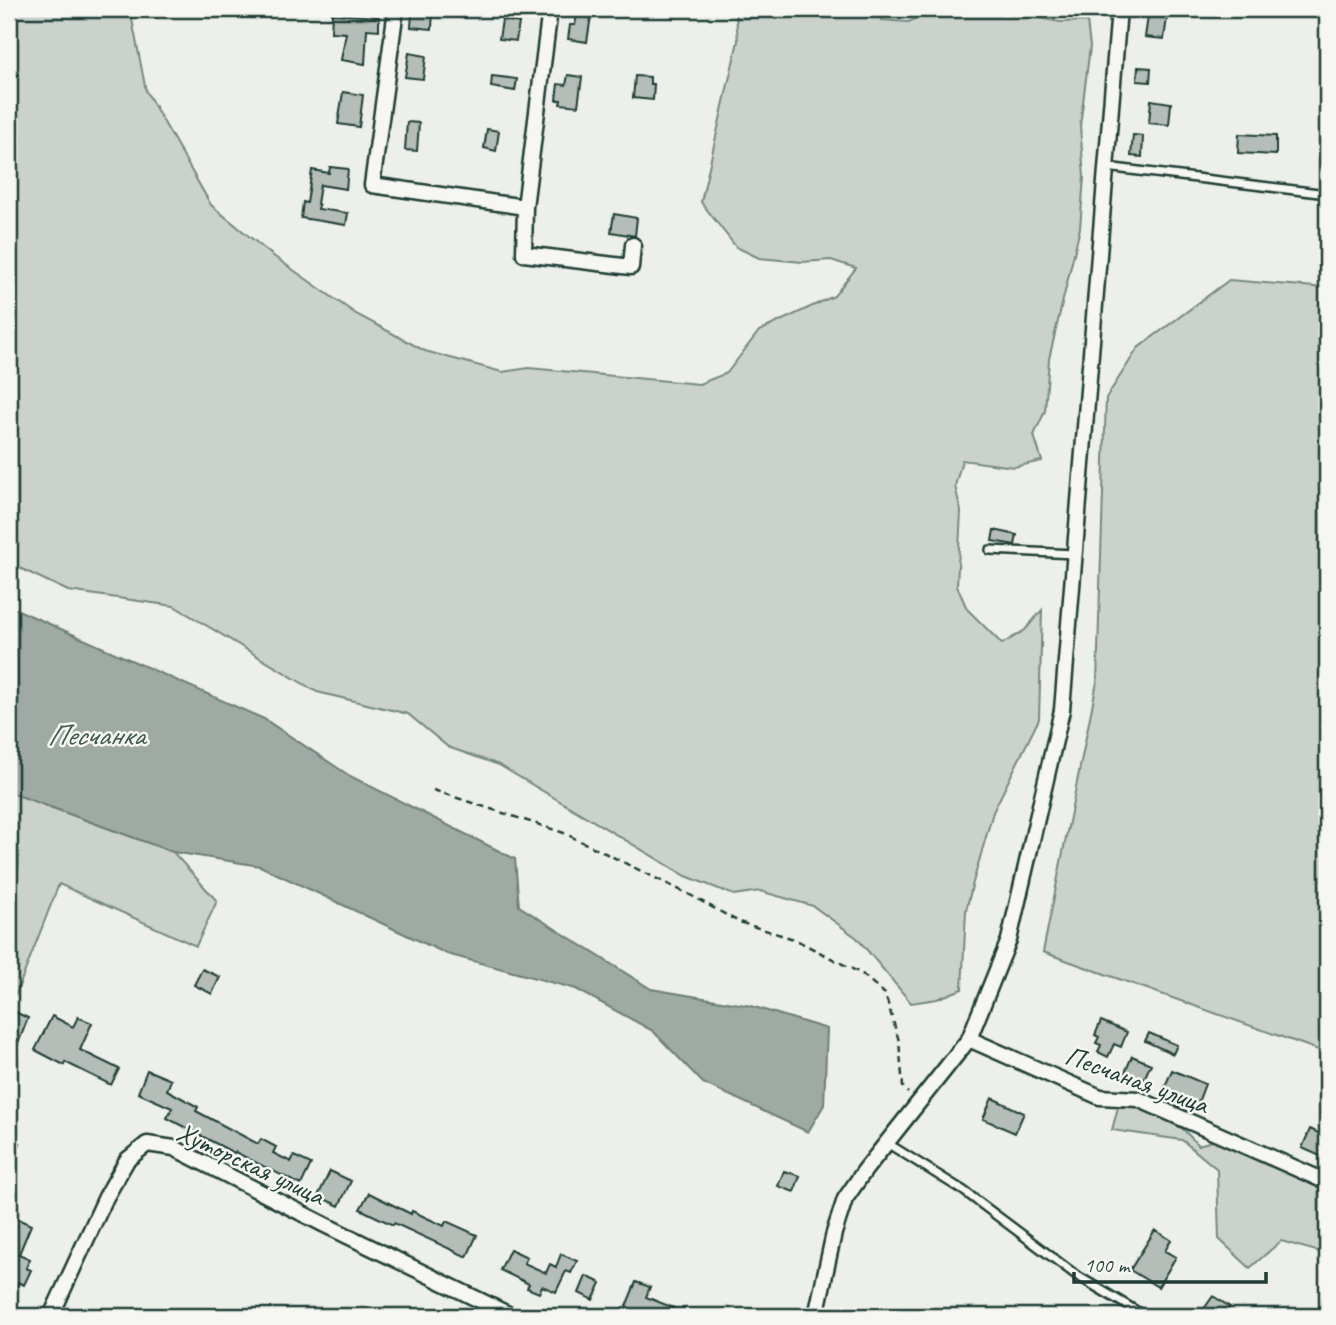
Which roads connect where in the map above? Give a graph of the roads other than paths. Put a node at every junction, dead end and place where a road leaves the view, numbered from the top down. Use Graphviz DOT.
graph roads {
  1 [pos="396,9"];
  2 [pos="550,9"];
  3 [pos="1119,9"];
  4 [pos="1106,167"];
  5 [pos="1327,194"];
  6 [pos="525,207"];
  7 [pos="633,245"];
  8 [pos="990,550"];
  9 [pos="1075,554"];
  10 [pos="968,1039"];
  11 [pos="887,1142"];
  12 [pos="1327,1182"];
  13 [pos="51,1316"];
  14 [pos="512,1316"];
  15 [pos="817,1316"];
  16 [pos="1145,1316"];
  1 -- 6 [label="street"];
  2 -- 6 [label="street"];
  3 -- 4 [label="street"];
  4 -- 5 [label="lane"];
  4 -- 9 [label="street"];
  6 -- 7 [label="street"];
  8 -- 9 [label="lane"];
  9 -- 10 [label="street"];
  10 -- 11 [label="street"];
  10 -- 12 [label="street, Песчаная улица"];
  11 -- 15 [label="street"];
  11 -- 16 [label="lane"];
  13 -- 14 [label="street, Хуторская улица"];
}
